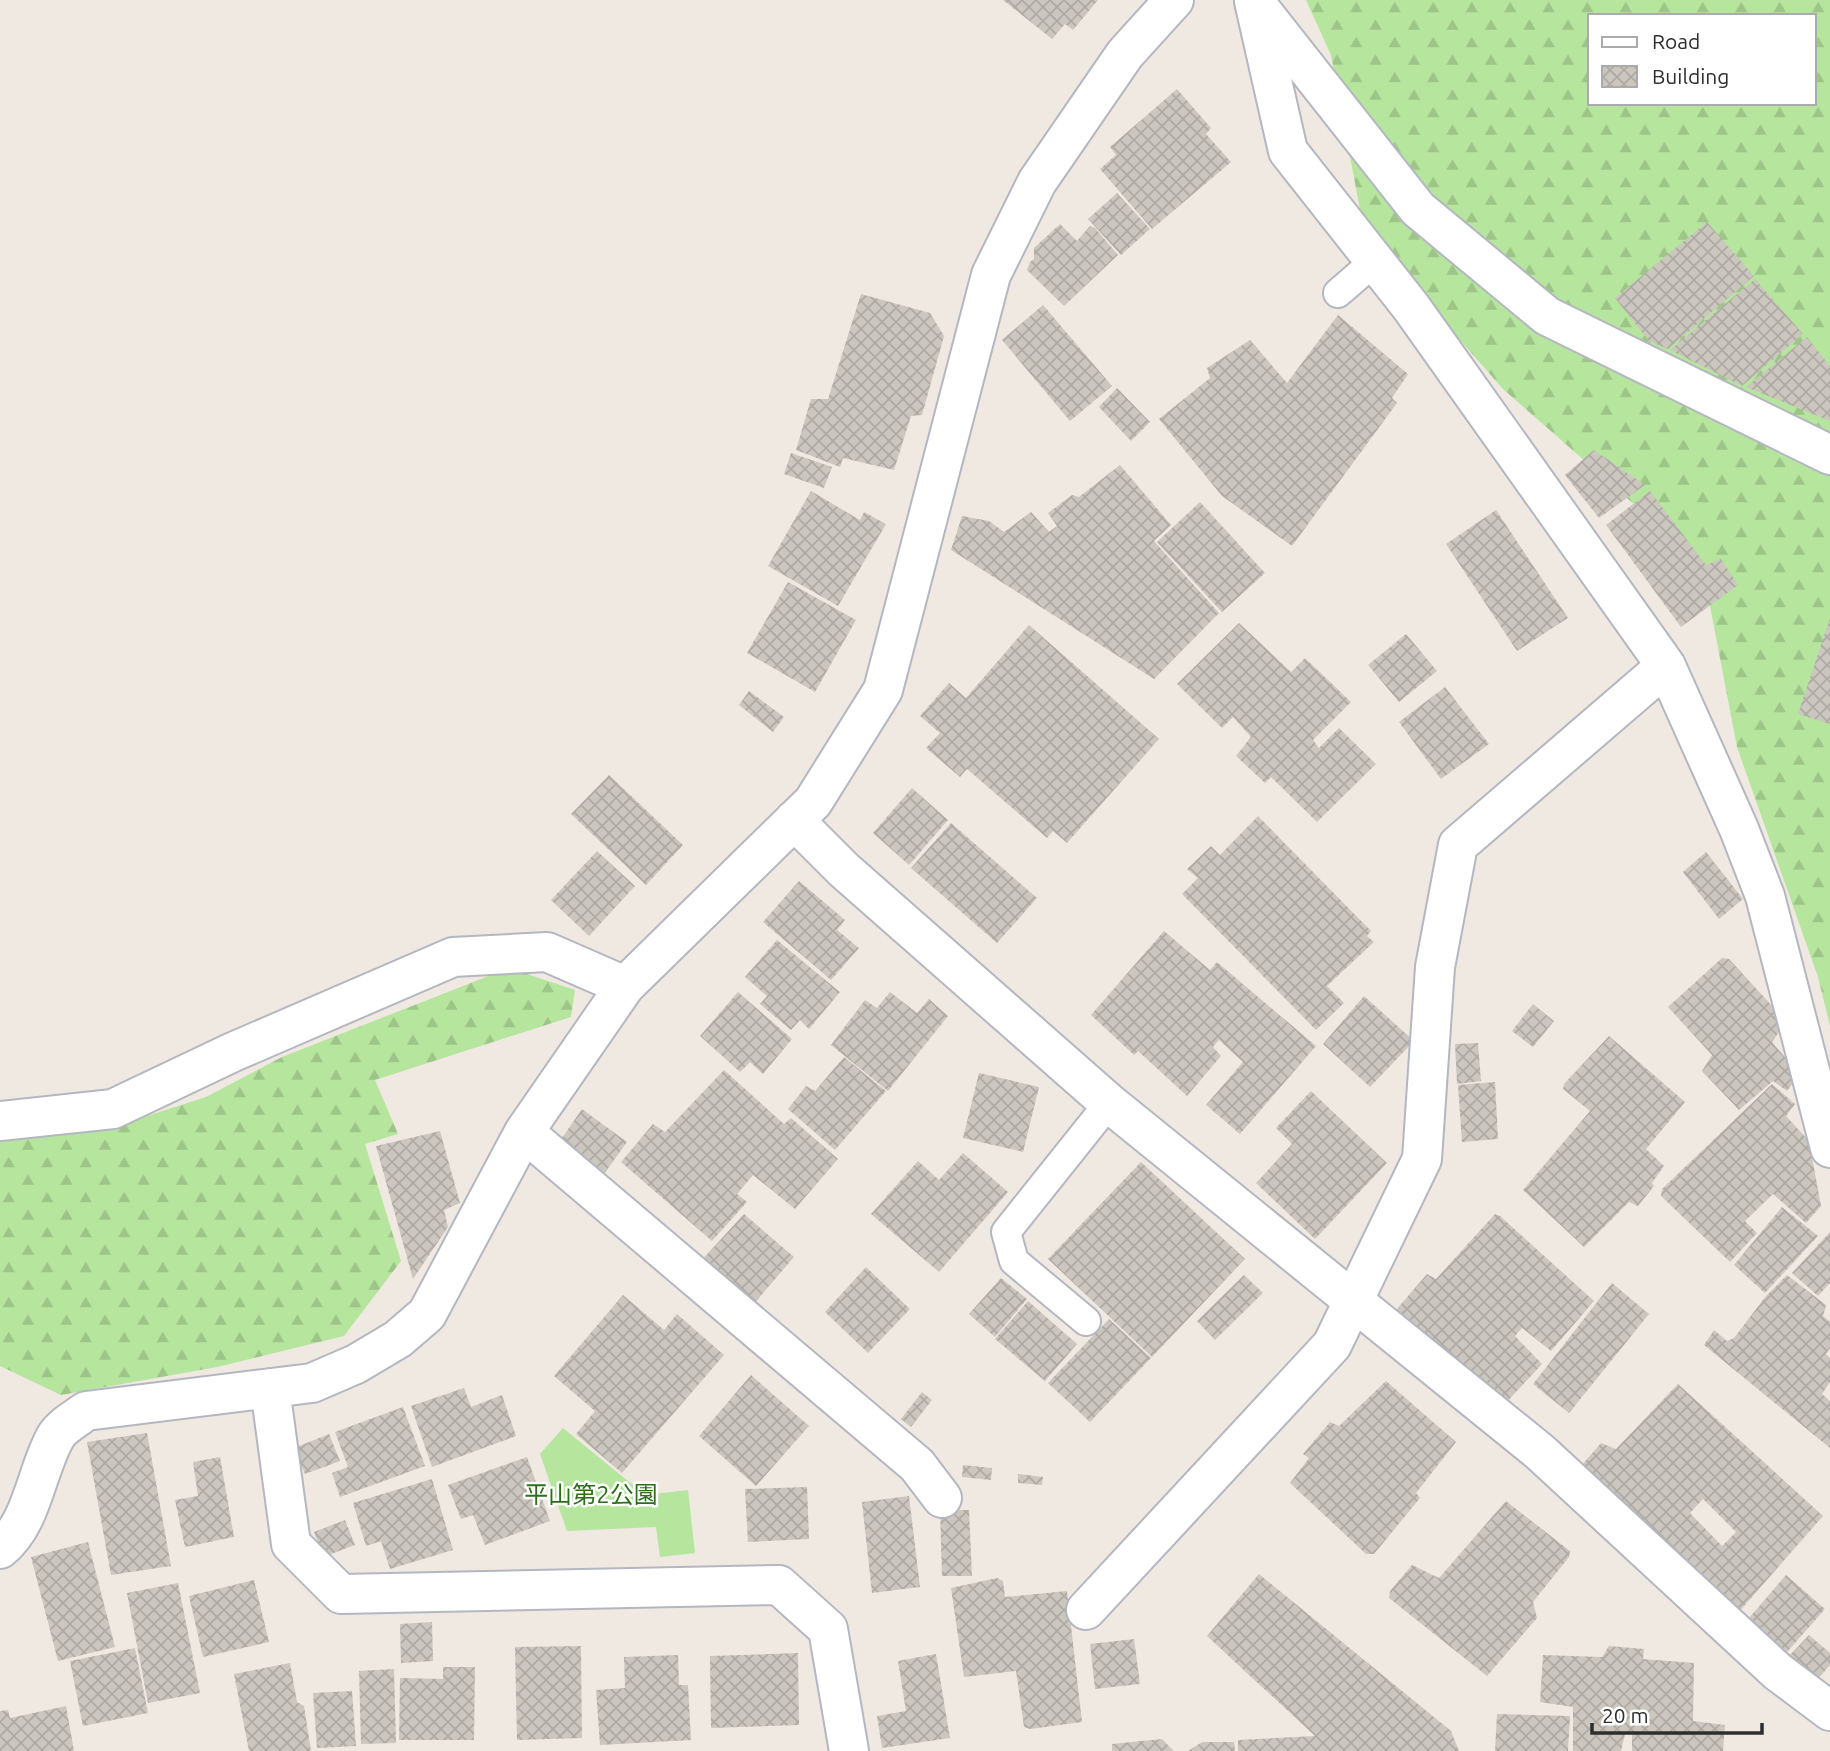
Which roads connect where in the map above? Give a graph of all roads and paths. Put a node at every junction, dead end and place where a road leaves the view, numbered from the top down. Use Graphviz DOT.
graph roads {
  1 [pos="1174,0"];
  2 [pos="1254,0"];
  3 [pos="1375,261"];
  4 [pos="1338,293"];
  5 [pos="1830,455"];
  6 [pos="1666,666"];
  7 [pos="794,820"];
  8 [pos="625,986"];
  9 [pos="1109,1103"];
  10 [pos="0,1121"];
  11 [pos="524,1132"];
  12 [pos="1830,1148"];
  13 [pos="1354,1302"];
  14 [pos="1086,1321"];
  15 [pos="270,1388"];
  16 [pos="942,1498"];
  17 [pos="0,1549"];
  18 [pos="1086,1610"];
  19 [pos="1830,1711"];
  20 [pos="849,1751"];
  1 -- 7 [label="street"];
  2 -- 3 [label="street"];
  2 -- 5 [label="street"];
  3 -- 4 [label="lane"];
  3 -- 6 [label="street"];
  6 -- 12 [label="street"];
  6 -- 13 [label="street"];
  7 -- 8 [label="street"];
  7 -- 9 [label="street"];
  8 -- 10 [label="street"];
  8 -- 11 [label="street"];
  9 -- 13 [label="street"];
  9 -- 14 [label="lane"];
  11 -- 15 [label="street"];
  11 -- 16 [label="street"];
  13 -- 18 [label="street"];
  13 -- 19 [label="street"];
  15 -- 17 [label="street"];
  15 -- 20 [label="street"];
}
